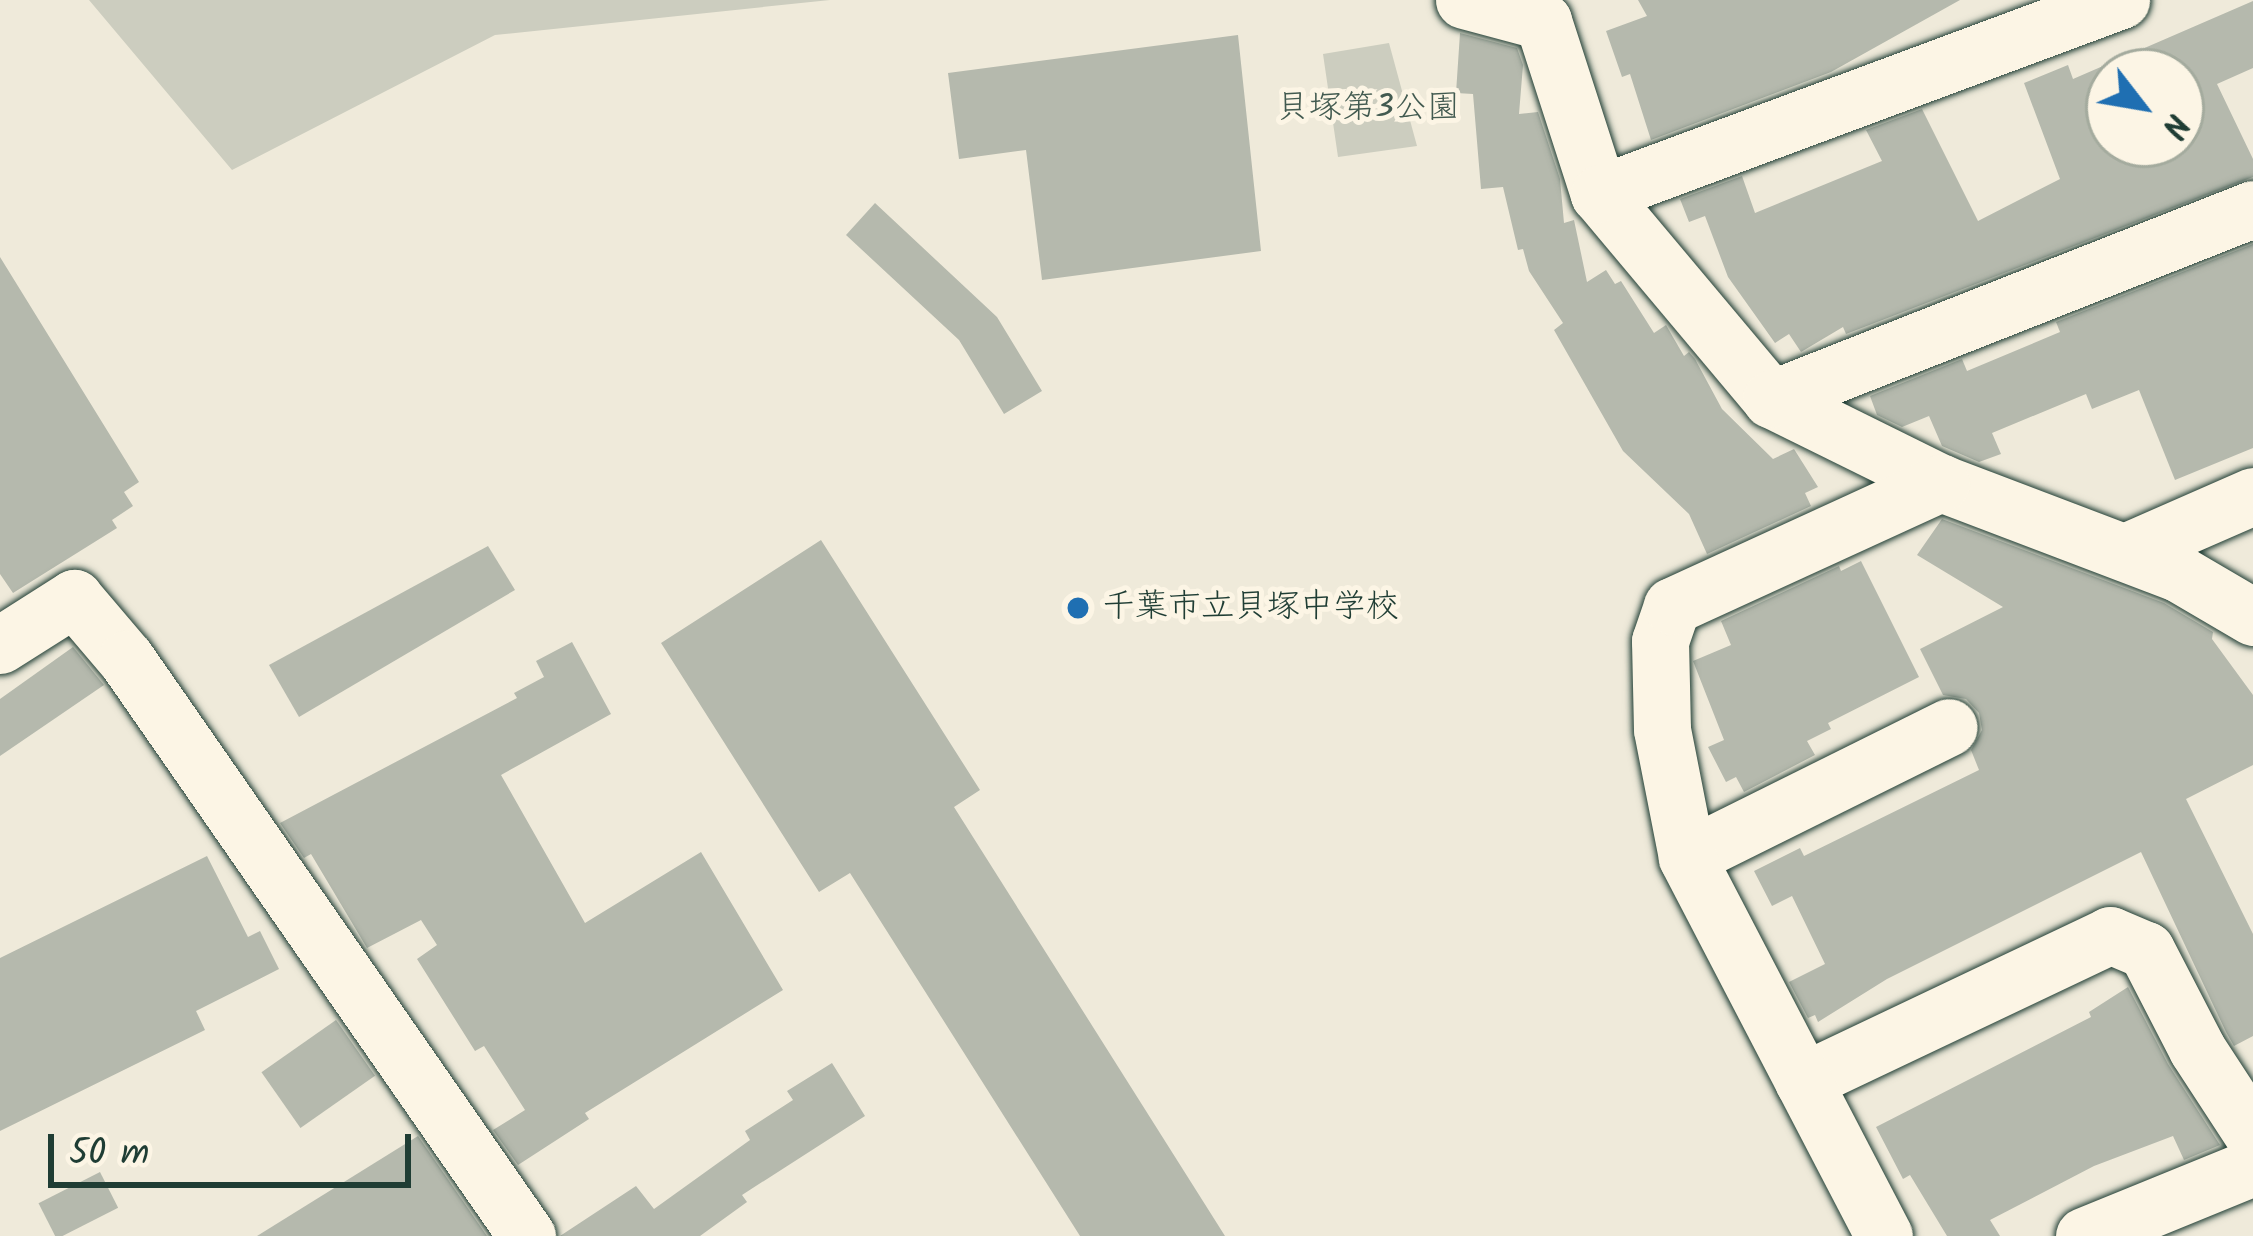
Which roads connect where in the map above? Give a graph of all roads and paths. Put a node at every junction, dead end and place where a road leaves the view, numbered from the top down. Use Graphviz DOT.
graph roads {
  1 [pos="1463,0"];
  2 [pos="2121,0"];
  3 [pos="1557,11"];
  4 [pos="1600,194"];
  5 [pos="2253,209"];
  6 [pos="1771,399"];
  7 [pos="1941,483"];
  8 [pos="2253,496"];
  9 [pos="2125,551"];
  10 [pos="2253,617"];
  11 [pos="0,645"];
  12 [pos="1949,727"];
  13 [pos="1687,857"];
  14 [pos="1803,1081"];
  15 [pos="2253,1136"];
  16 [pos="2253,1167"];
  17 [pos="527,1236"];
  18 [pos="1884,1236"];
  19 [pos="2084,1236"];
  1 -- 3 [label="street"];
  2 -- 4 [label="street"];
  3 -- 4 [label="street"];
  4 -- 6 [label="street"];
  5 -- 6 [label="street"];
  6 -- 7 [label="street"];
  7 -- 9 [label="street"];
  7 -- 13 [label="street"];
  8 -- 9 [label="street"];
  9 -- 10 [label="street"];
  11 -- 17 [label="street"];
  12 -- 13 [label="street"];
  13 -- 14 [label="street"];
  14 -- 15 [label="street"];
  14 -- 18 [label="street"];
  16 -- 19 [label="street"];
}
